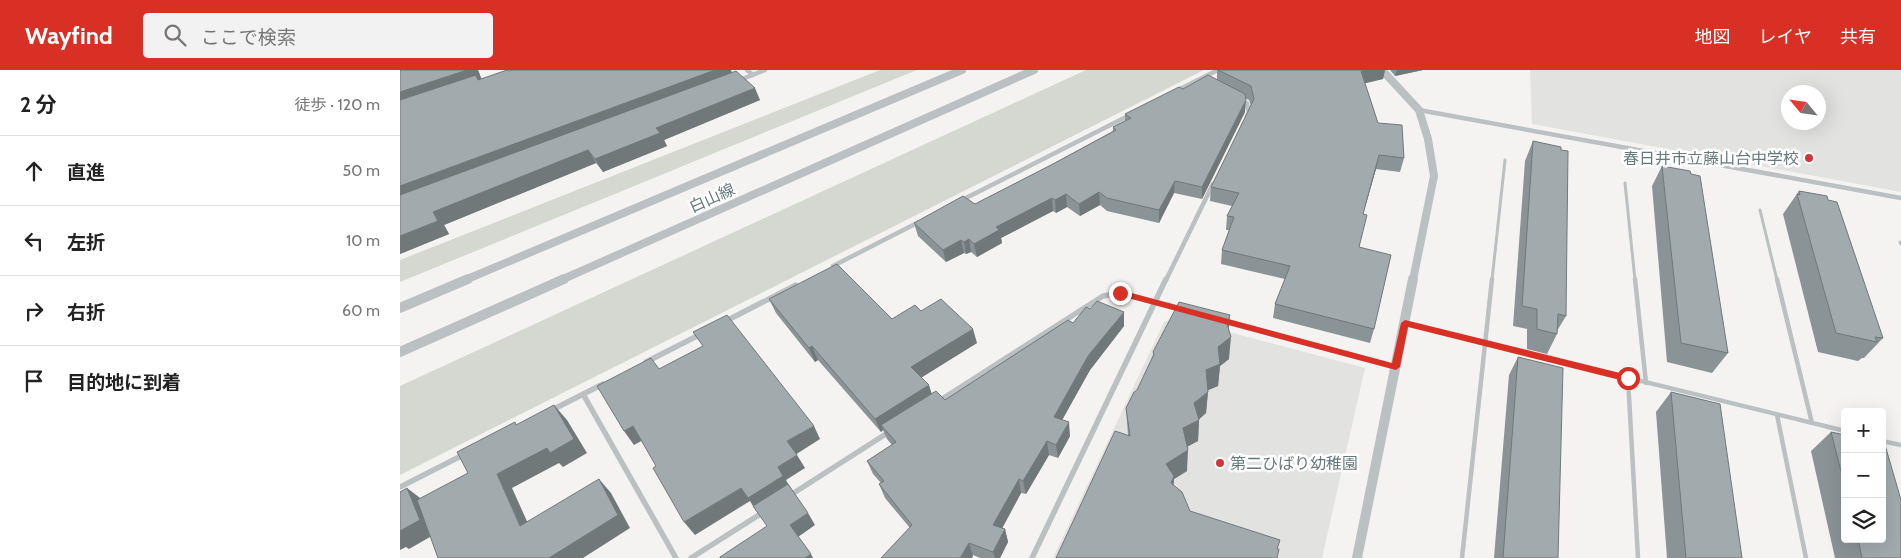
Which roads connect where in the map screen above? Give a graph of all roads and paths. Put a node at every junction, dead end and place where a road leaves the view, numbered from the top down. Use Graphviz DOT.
graph roads {
  1 [pos="747,70"];
  2 [pos="765,70"];
  3 [pos="962,70"];
  4 [pos="1034,70"];
  5 [pos="1218,70"];
  6 [pos="1382,70"];
  7 [pos="753,75"];
  8 [pos="1200,79"];
  9 [pos="734,82"];
  10 [pos="1208,83"];
  11 [pos="1173,93"];
  12 [pos="1231,95"];
  13 [pos="1419,110"];
  14 [pos="1138,111"];
  15 [pos="1245,122"];
  16 [pos="1505,160"];
  17 [pos="1215,182"];
  18 [pos="1625,183"];
  19 [pos="1901,198"];
  20 [pos="953,205"];
  21 [pos="1760,210"];
  22 [pos="926,219"];
  23 [pos="830,268"];
  24 [pos="803,282"];
  25 [pos="1155,302"];
  26 [pos="400,308"];
  27 [pos="1193,312"];
  28 [pos="1222,320"];
  29 [pos="724,322"];
  30 [pos="1405,323"];
  31 [pos="706,331"];
  32 [pos="1486,343"];
  33 [pos="400,352"];
  34 [pos="644,362"];
  35 [pos="1396,367"];
  36 [pos="1628,378"];
  37 [pos="609,380"];
  38 [pos="1646,383"];
  39 [pos="583,394"];
  40 [pos="935,403"];
  41 [pos="1777,415"];
  42 [pos="539,416"];
  43 [pos="1812,423"];
  44 [pos="893,430"];
  45 [pos="1841,430"];
  46 [pos="1886,442"];
  47 [pos="1901,445"];
  48 [pos="470,452"];
  49 [pos="400,488"];
  50 [pos="784,499"];
  51 [pos="767,510"];
  52 [pos="676,558"];
  53 [pos="691,558"];
  54 [pos="1032,558"];
  55 [pos="1357,558"];
  56 [pos="1462,558"];
  57 [pos="1638,558"];
  58 [pos="1806,558"];
  1 -- 7 [label="street"];
  2 -- 7 [label="street"];
  3 -- 26 [label="street, 白山線"];
  4 -- 33 [label="street, 白山線"];
  5 -- 8 [label="street"];
  6 -- 13 [label="street"];
  7 -- 9 [label="street"];
  8 -- 10 [label="street"];
  8 -- 11 [label="street"];
  12 -- 15 [label="street"];
  13 -- 19 [label="street"];
  13 -- 30 [label="street"];
  14 -- 20 [label="street"];
  16 -- 32 [label="lane"];
  17 -- 25 [label="street"];
  18 -- 38 [label="lane"];
  21 -- 43 [label="lane"];
  22 -- 23 [label="street"];
  24 -- 29 [label="street"];
  25 -- 27 [label="street"];
  25 -- 40 [label="street"];
  25 -- 54 [label="street"];
  28 -- 35 [label="street"];
  30 -- 32 [label="lane"];
  30 -- 35 [label="street"];
  31 -- 34 [label="street"];
  32 -- 36 [label="lane"];
  32 -- 56 [label="lane"];
  35 -- 55 [label="street"];
  36 -- 38 [label="lane"];
  36 -- 57 [label="lane"];
  37 -- 39 [label="street"];
  38 -- 41 [label="lane"];
  39 -- 42 [label="street"];
  39 -- 52 [label="street"];
  41 -- 43 [label="lane"];
  41 -- 58 [label="lane"];
  43 -- 45 [label="lane"];
  44 -- 50 [label="street"];
  46 -- 47 [label="lane"];
  48 -- 49 [label="street"];
  51 -- 53 [label="street"];
}
